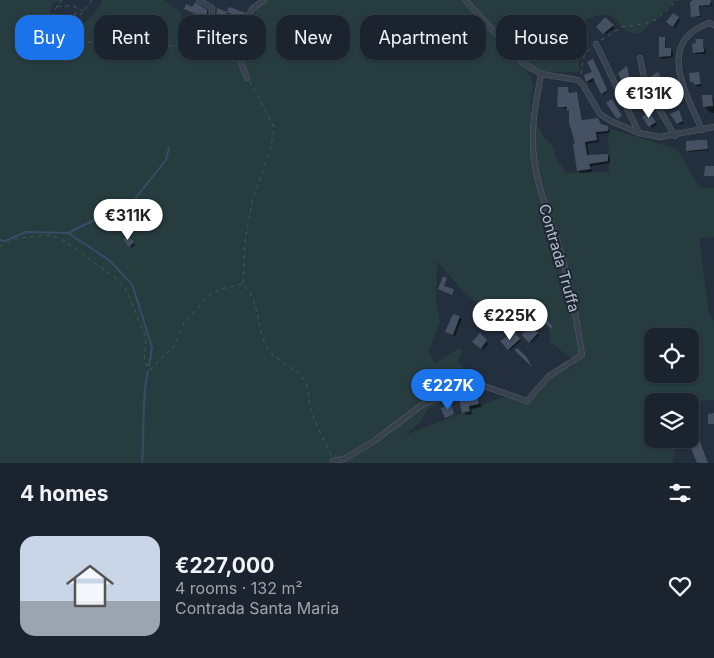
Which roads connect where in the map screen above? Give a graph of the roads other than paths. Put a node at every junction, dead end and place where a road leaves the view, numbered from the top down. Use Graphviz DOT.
graph roads {
  1 [pos="199,0"];
  2 [pos="264,0"];
  3 [pos="465,0"];
  4 [pos="714,25"];
  5 [pos="596,44"];
  6 [pos="640,58"];
  7 [pos="240,60"];
  8 [pos="541,74"];
  9 [pos="247,78"];
  10 [pos="714,128"];
  11 [pos="702,130"];
  12 [pos="639,134"];
  13 [pos="675,136"];
  14 [pos="333,462"];
  1 -- 2 [label="street"];
  3 -- 8 [label="street"];
  4 -- 11 [label="street"];
  5 -- 12 [label="street"];
  6 -- 13 [label="street"];
  7 -- 9 [label="street"];
  8 -- 12 [label="street"];
  8 -- 14 [label="street, Contrada Truffa"];
  10 -- 11 [label="street"];
  11 -- 13 [label="street"];
  12 -- 13 [label="street"];
}
